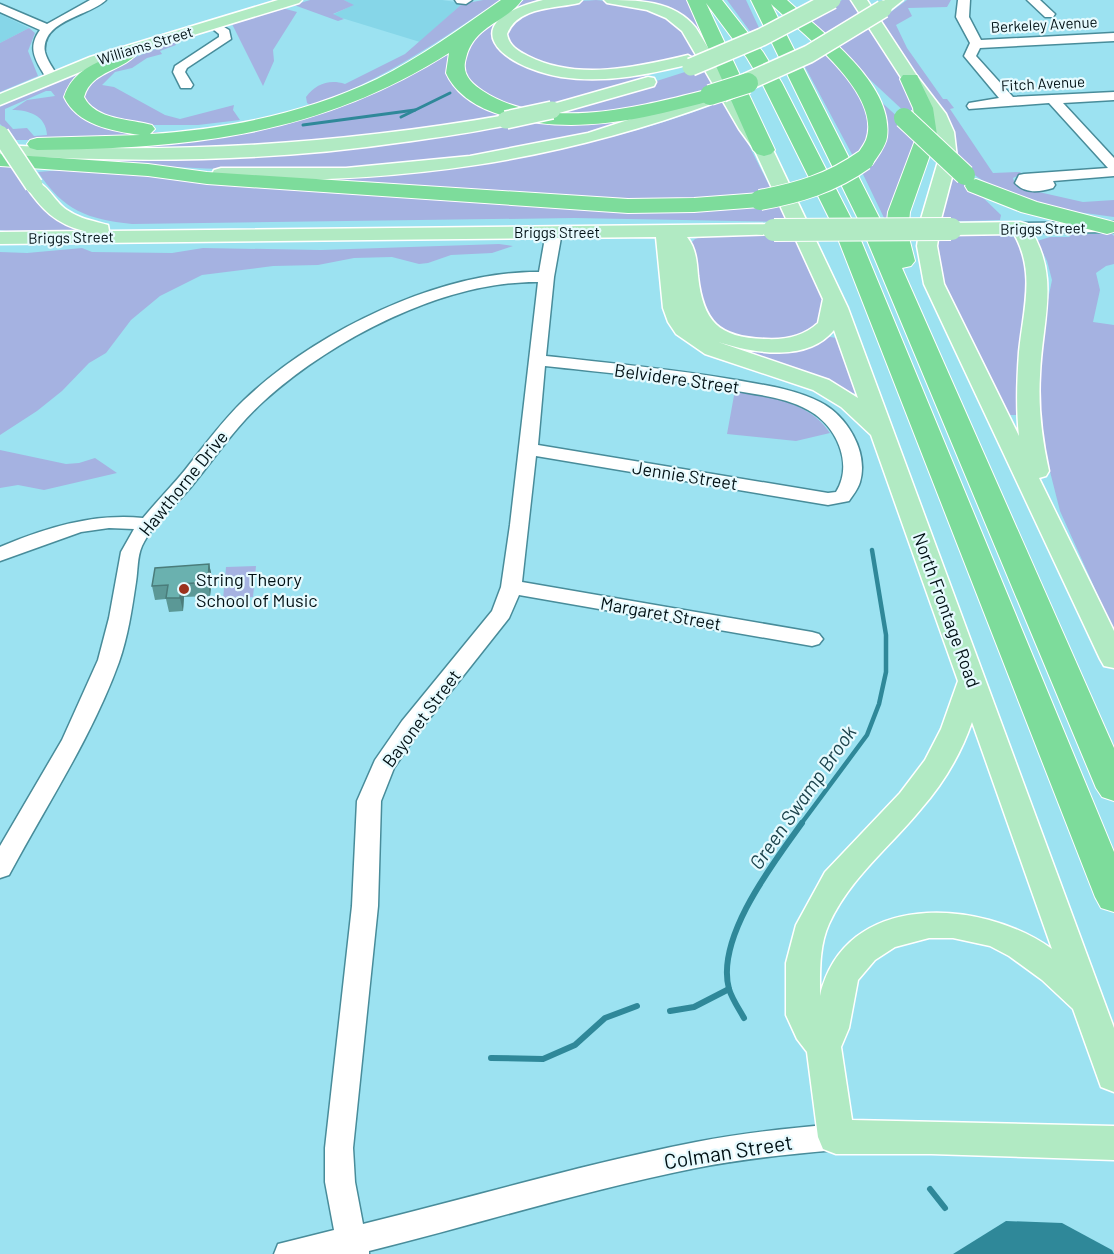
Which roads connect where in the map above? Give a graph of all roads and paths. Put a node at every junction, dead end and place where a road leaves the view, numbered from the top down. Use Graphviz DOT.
graph roads {
  1 [pos="100,0"];
  2 [pos="294,0"];
  3 [pos="461,0"];
  4 [pos="466,0"];
  5 [pos="513,0"];
  6 [pos="573,0"];
  7 [pos="612,0"];
  8 [pos="696,0"];
  9 [pos="777,0"];
  10 [pos="832,0"];
  11 [pos="859,0"];
  12 [pos="964,0"];
  13 [pos="1033,0"];
  14 [pos="739,2"];
  15 [pos="889,4"];
  16 [pos="0,8"];
  17 [pos="1049,14"];
  18 [pos="214,25"];
  19 [pos="476,26"];
  20 [pos="48,29"];
  21 [pos="1114,37"];
  22 [pos="976,44"];
  23 [pos="132,50"];
  24 [pos="844,63"];
  25 [pos="690,64"];
  26 [pos="52,77"];
  27 [pos="910,79"];
  28 [pos="748,83"];
  29 [pos="195,88"];
  30 [pos="1114,96"];
  31 [pos="710,97"];
  32 [pos="1052,99"];
  33 [pos="0,100"];
  34 [pos="1009,101"];
  35 [pos="974,106"];
  36 [pos="280,119"];
  37 [pos="0,134"];
  38 [pos="0,143"];
  39 [pos="0,150"];
  40 [pos="764,150"];
  41 [pos="0,160"];
  42 [pos="1114,166"];
  43 [pos="148,170"];
  44 [pos="1114,172"];
  45 [pos="1041,178"];
  46 [pos="970,180"];
  47 [pos="1111,227"];
  48 [pos="1020,228"];
  49 [pos="670,231"];
  50 [pos="554,232"];
  51 [pos="140,235"];
  52 [pos="0,238"];
  53 [pos="546,277"];
  54 [pos="833,298"];
  55 [pos="910,312"];
  56 [pos="537,360"];
  57 [pos="886,441"];
  58 [pos="527,449"];
  59 [pos="842,497"];
  60 [pos="147,524"];
  61 [pos="1062,547"];
  62 [pos="0,555"];
  63 [pos="511,587"];
  64 [pos="812,639"];
  65 [pos="1114,659"];
  66 [pos="972,680"];
  67 [pos="1114,788"];
  68 [pos="7,841"];
  69 [pos="0,867"];
  70 [pos="1114,897"];
  71 [pos="1088,1004"];
  72 [pos="824,1047"];
  73 [pos="1114,1076"];
  74 [pos="836,1137"];
  75 [pos="1101,1142"];
  76 [pos="354,1248"];
  77 [pos="289,1254"];
  1 -- 20 [label="street"];
  2 -- 18 [label="main road, Williams Street"];
  3 -- 4 [label="street"];
  5 -- 19 [label="highway"];
  6 -- 25 [label="main road"];
  7 -- 40 [label="main road, North Frontage Road"];
  8 -- 40 [label="highway"];
  9 -- 24 [label="highway"];
  10 -- 25 [label="main road, bridge"];
  11 -- 27 [label="main road"];
  12 -- 22 [label="street"];
  13 -- 17 [label="street"];
  14 -- 55 [label="highway"];
  14 -- 70 [label="highway"];
  15 -- 28 [label="main road, bridge"];
  16 -- 20 [label="street"];
  18 -- 23 [label="main road, Williams Street"];
  18 -- 29 [label="street"];
  19 -- 31 [label="highway"];
  19 -- 36 [label="highway"];
  20 -- 26 [label="street"];
  21 -- 22 [label="street, Berkeley Avenue"];
  22 -- 34 [label="street"];
  23 -- 26 [label="main road, Williams Street"];
  23 -- 36 [label="highway"];
  24 -- 43 [label="highway, bridge"];
  24 -- 46 [label="highway, bridge"];
  25 -- 39 [label="main road, bridge"];
  26 -- 33 [label="main road, Williams Street"];
  27 -- 55 [label="highway"];
  27 -- 61 [label="main road"];
  28 -- 31 [label="highway, bridge"];
  30 -- 32 [label="street, Fitch Avenue"];
  31 -- 43 [label="main road"];
  32 -- 34 [label="street, Fitch Avenue"];
  32 -- 42 [label="street"];
  34 -- 35 [label="street, Fitch Avenue"];
  36 -- 38 [label="highway"];
  37 -- 51 [label="main road, bridge"];
  40 -- 54 [label="main road, North Frontage Road"];
  41 -- 43 [label="highway"];
  44 -- 45 [label="street"];
  46 -- 47 [label="highway"];
  46 -- 48 [label="highway"];
  47 -- 48 [label="street, Briggs Street"];
  48 -- 49 [label="main road, Briggs Street, bridge"];
  48 -- 61 [label="main road"];
  49 -- 50 [label="main road, Briggs Street"];
  49 -- 54 [label="main road"];
  49 -- 57 [label="main road"];
  50 -- 51 [label="main road, Briggs Street"];
  50 -- 53 [label="street, Bayonet Street"];
  51 -- 52 [label="main road, Briggs Street"];
  53 -- 56 [label="street, Bayonet Street"];
  53 -- 60 [label="street, Hawthorne Drive"];
  54 -- 57 [label="main road, North Frontage Road"];
  55 -- 67 [label="highway"];
  56 -- 58 [label="street, Bayonet Street"];
  56 -- 59 [label="street, Belvidere Street"];
  57 -- 66 [label="main road, North Frontage Road"];
  58 -- 59 [label="street, Jennie Street"];
  58 -- 63 [label="street, Bayonet Street"];
  60 -- 62 [label="street"];
  60 -- 68 [label="street, Hawthorne Drive"];
  61 -- 65 [label="main road"];
  63 -- 64 [label="street, Margaret Street"];
  63 -- 76 [label="street, Bayonet Street"];
  66 -- 71 [label="main road, North Frontage Road"];
  66 -- 72 [label="main road"];
  68 -- 69 [label="street, Hawthorne Drive"];
  71 -- 72 [label="main road"];
  71 -- 73 [label="main road, North Frontage Road"];
  72 -- 74 [label="main road"];
  74 -- 75 [label="main road, Colman Street"];
  74 -- 76 [label="street, Colman Street"];
  76 -- 77 [label="street, Colman Street"];
}
